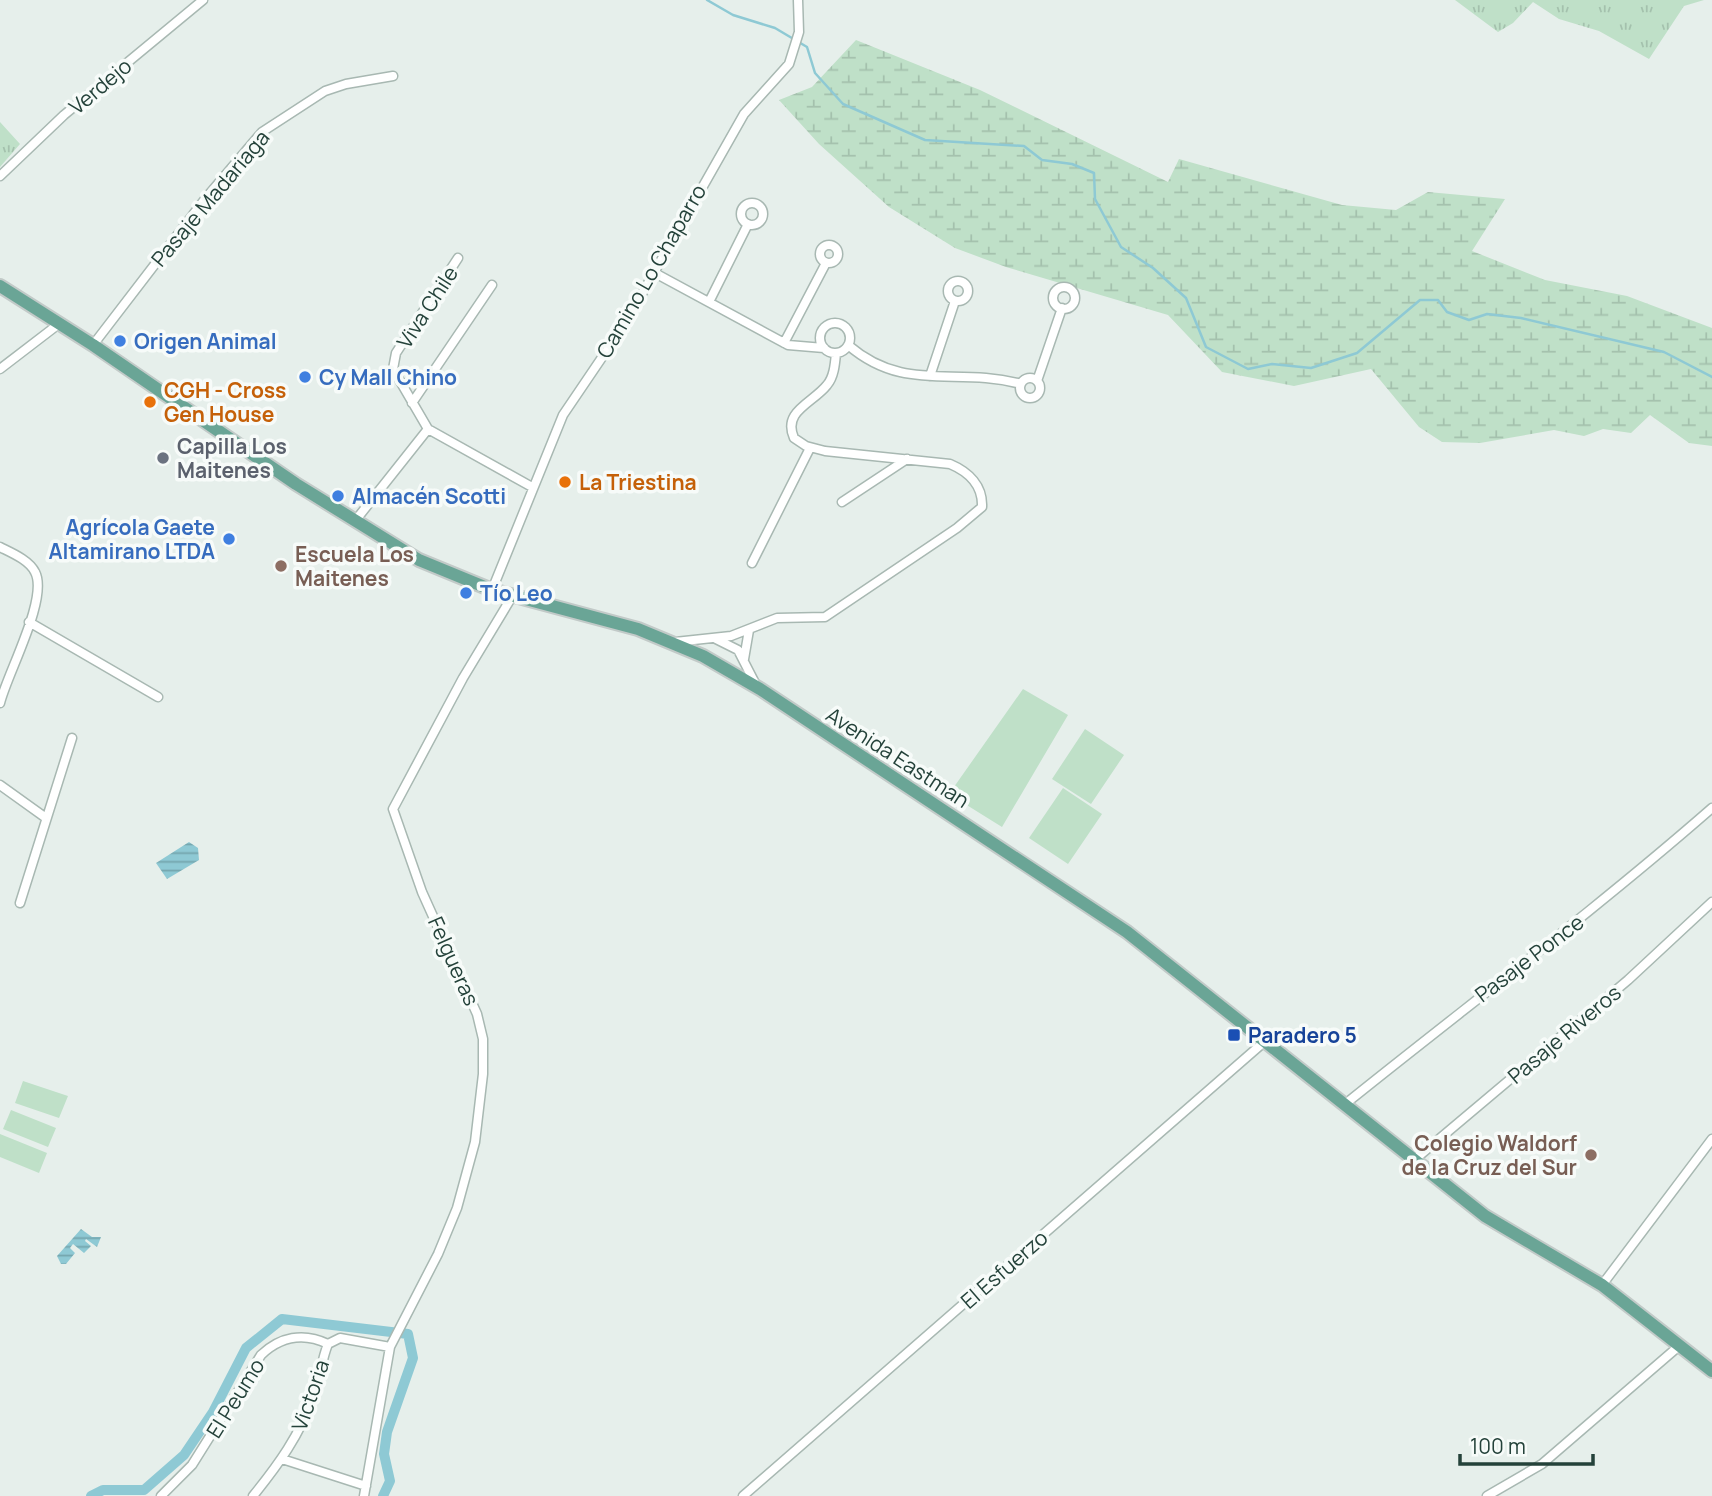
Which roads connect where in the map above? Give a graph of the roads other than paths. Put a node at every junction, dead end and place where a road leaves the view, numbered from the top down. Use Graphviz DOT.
graph roads {
  1 [pos="203,0"];
  2 [pos="798,0"];
  3 [pos="393,76"];
  4 [pos="0,176"];
  5 [pos="748,224"];
  6 [pos="458,258"];
  7 [pos="826,263"];
  8 [pos="653,272"];
  9 [pos="492,285"];
  10 [pos="0,286"];
  11 [pos="955,300"];
  12 [pos="709,302"];
  13 [pos="1062,309"];
  14 [pos="60,323"];
  15 [pos="784,343"];
  16 [pos="93,345"];
  17 [pos="848,345"];
  18 [pos="824,348"];
  19 [pos="836,353"];
  20 [pos="0,369"];
  21 [pos="930,376"];
  22 [pos="1037,381"];
  23 [pos="1021,384"];
  24 [pos="412,403"];
  25 [pos="428,429"];
  26 [pos="810,448"];
  27 [pos="908,459"];
  28 [pos="532,487"];
  29 [pos="842,502"];
  30 [pos="355,521"];
  31 [pos="0,547"];
  32 [pos="752,563"];
  33 [pos="492,590"];
  34 [pos="513,595"];
  35 [pos="29,622"];
  36 [pos="749,630"];
  37 [pos="714,638"];
  38 [pos="673,643"];
  39 [pos="744,659"];
  40 [pos="760,689"];
  41 [pos="158,697"];
  42 [pos="0,703"];
  43 [pos="72,738"];
  44 [pos="0,785"];
  45 [pos="1712,808"];
  46 [pos="46,818"];
  47 [pos="1712,902"];
  48 [pos="20,903"];
  49 [pos="1264,1042"];
  50 [pos="1344,1105"];
  51 [pos="1712,1139"];
  52 [pos="1413,1161"];
  53 [pos="1602,1285"];
  54 [pos="328,1344"];
  55 [pos="391,1344"];
  56 [pos="1679,1346"];
  57 [pos="1712,1371"];
  58 [pos="282,1459"];
  59 [pos="366,1486"];
  60 [pos="161,1496"];
  61 [pos="253,1496"];
  62 [pos="364,1496"];
  63 [pos="743,1496"];
  64 [pos="1487,1496"];
  1 -- 4 [label="street, Verdejo"];
  2 -- 8 [label="street, Camino Lo Chaparro"];
  3 -- 16 [label="street, Pasaje Madariaga"];
  5 -- 12 [label="street"];
  6 -- 24 [label="street, Viva Chile"];
  7 -- 15 [label="street"];
  8 -- 12 [label="street"];
  8 -- 28 [label="street, Camino Lo Chaparro"];
  9 -- 24 [label="street"];
  10 -- 14 [label="main road, Avenida Eastman"];
  11 -- 21 [label="street"];
  12 -- 15 [label="street"];
  13 -- 22 [label="street"];
  14 -- 16 [label="main road, Avenida Eastman"];
  14 -- 20 [label="street"];
  15 -- 18 [label="street"];
  16 -- 30 [label="main road, Avenida Eastman"];
  17 -- 18 [label="street"];
  17 -- 19 [label="street"];
  17 -- 21 [label="street"];
  18 -- 19 [label="street"];
  19 -- 26 [label="street"];
  21 -- 23 [label="street"];
  22 -- 23 [label="street"];
  22 -- 23 [label="street"];
  24 -- 25 [label="street, Viva Chile"];
  25 -- 28 [label="street, Viva Chile"];
  25 -- 30 [label="street"];
  26 -- 27 [label="street"];
  26 -- 32 [label="street"];
  27 -- 29 [label="street"];
  27 -- 36 [label="street"];
  28 -- 33 [label="street, Camino Lo Chaparro"];
  30 -- 33 [label="main road, Avenida Eastman"];
  31 -- 35 [label="street"];
  33 -- 34 [label="main road, Avenida Eastman"];
  34 -- 38 [label="main road, Avenida Eastman"];
  34 -- 55 [label="street, Felgueras"];
  35 -- 41 [label="street"];
  35 -- 42 [label="street"];
  36 -- 37 [label="street"];
  36 -- 39 [label="street"];
  37 -- 38 [label="street"];
  37 -- 39 [label="street"];
  38 -- 40 [label="main road, Avenida Eastman"];
  39 -- 40 [label="street"];
  40 -- 49 [label="main road, Avenida Eastman"];
  43 -- 46 [label="street"];
  44 -- 46 [label="street"];
  45 -- 50 [label="street, Pasaje Ponce"];
  46 -- 48 [label="street"];
  47 -- 52 [label="street, Pasaje Riveros"];
  49 -- 50 [label="main road, Avenida Eastman"];
  49 -- 63 [label="street, El Esfuerzo"];
  50 -- 52 [label="main road, Avenida Eastman"];
  51 -- 53 [label="street"];
  52 -- 53 [label="main road, Avenida Eastman"];
  53 -- 56 [label="main road, Avenida Eastman"];
  54 -- 55 [label="street, Victoria"];
  54 -- 58 [label="street, Victoria"];
  54 -- 60 [label="street, El Peumo"];
  55 -- 59 [label="street, Felgueras"];
  56 -- 57 [label="main road, Avenida Eastman"];
  56 -- 64 [label="street"];
  58 -- 59 [label="street"];
  58 -- 61 [label="street, Victoria"];
  59 -- 62 [label="street, Felgueras"];
}
